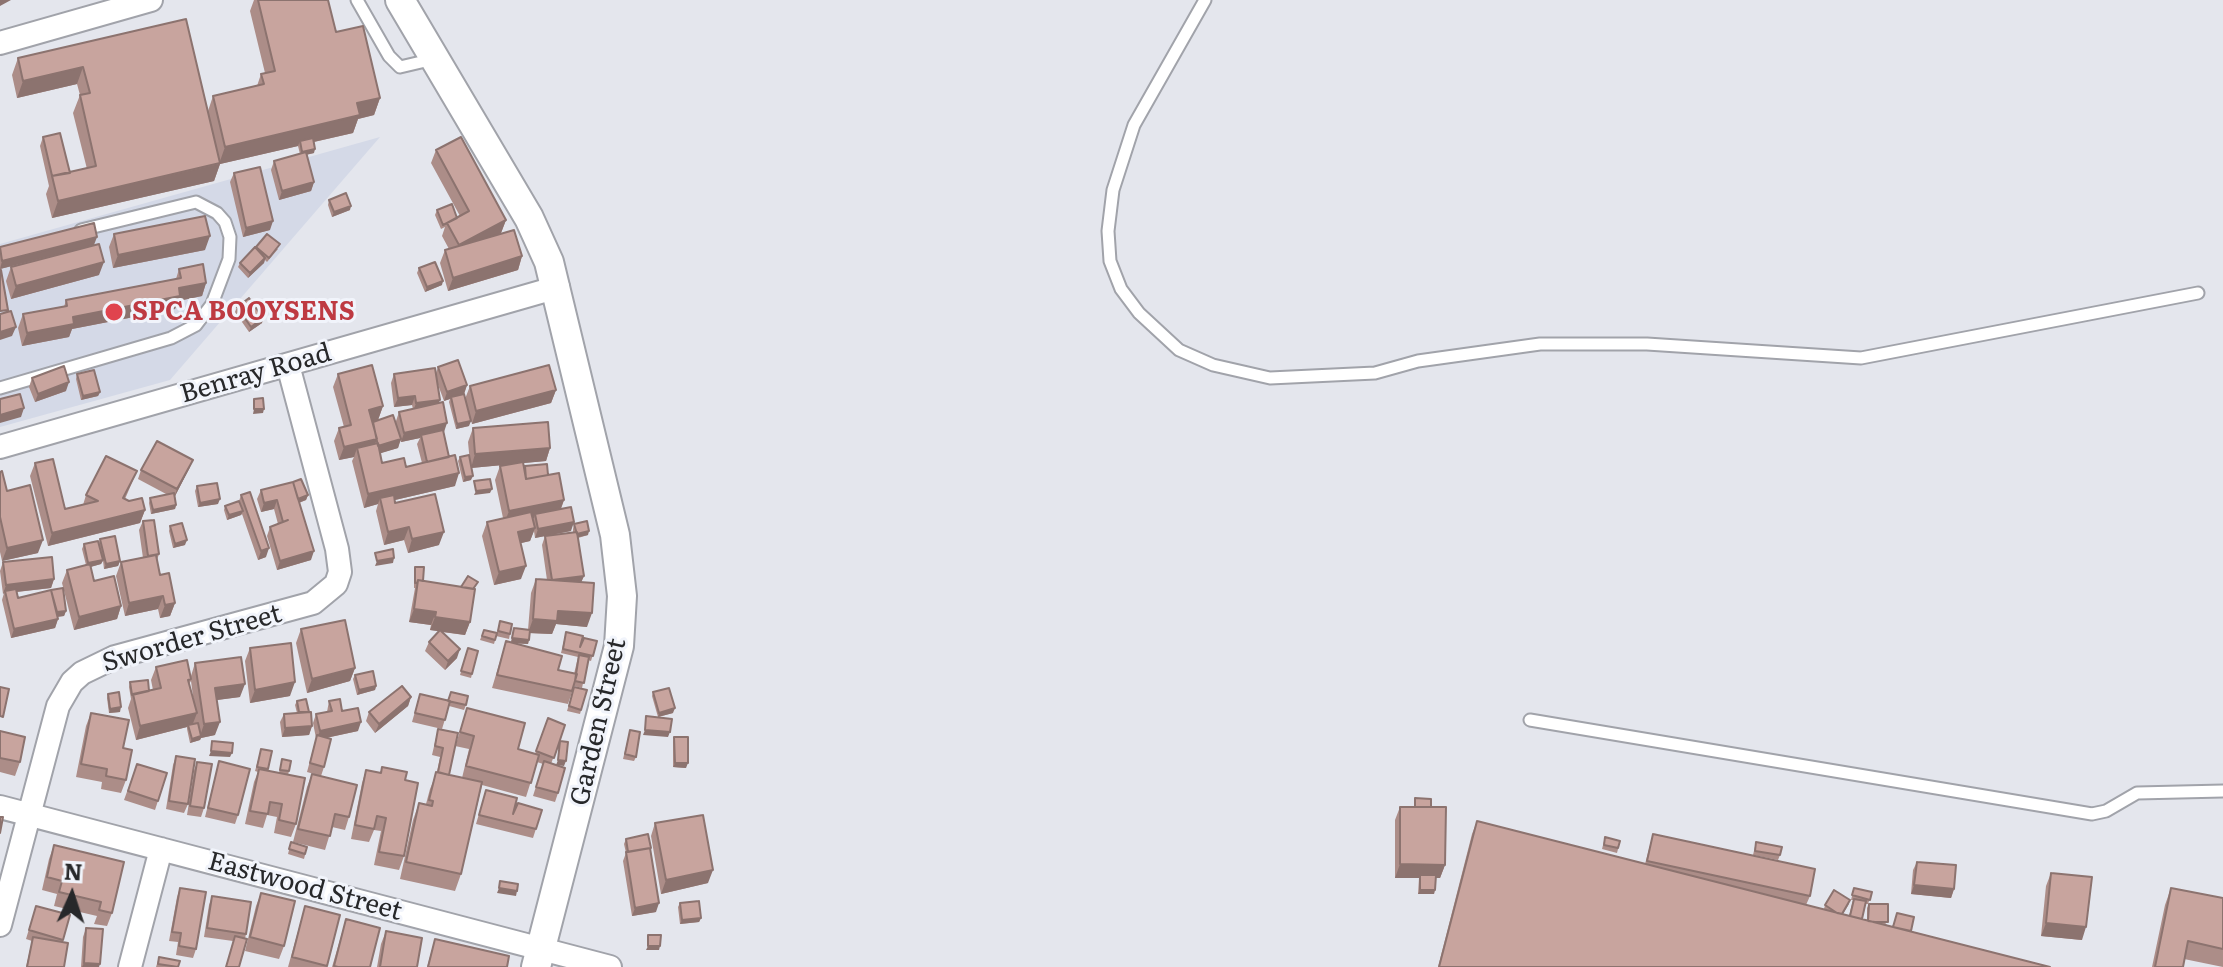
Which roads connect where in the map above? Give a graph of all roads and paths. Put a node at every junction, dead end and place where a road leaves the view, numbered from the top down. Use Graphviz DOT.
graph roads {
  1 [pos="151,0"];
  2 [pos="357,0"];
  3 [pos="400,0"];
  4 [pos="1205,0"];
  5 [pos="0,43"];
  6 [pos="435,58"];
  7 [pos="66,235"];
  8 [pos="558,287"];
  9 [pos="2198,293"];
  10 [pos="288,365"];
  11 [pos="0,388"];
  12 [pos="0,447"];
  13 [pos="1530,720"];
  14 [pos="2223,791"];
  15 [pos="0,807"];
  16 [pos="30,814"];
  17 [pos="161,849"];
  18 [pos="0,925"];
  19 [pos="538,958"];
  20 [pos="135,966"];
  21 [pos="610,967"];
  1 -- 5 [label="street"];
  2 -- 6 [label="lane"];
  3 -- 6 [label="street, Garden Street"];
  4 -- 9 [label="lane"];
  6 -- 8 [label="street, Garden Street"];
  7 -- 11 [label="lane"];
  8 -- 10 [label="street, Benray Road"];
  8 -- 19 [label="street, Garden Street"];
  10 -- 12 [label="street, Benray Road"];
  10 -- 16 [label="street, Sworder Street"];
  13 -- 14 [label="lane"];
  15 -- 16 [label="street, Eastwood Street"];
  16 -- 17 [label="street, Eastwood Street"];
  16 -- 18 [label="street, Sworder Street"];
  17 -- 19 [label="street, Eastwood Street"];
  17 -- 20 [label="street"];
  19 -- 21 [label="street, Eastwood Street"];
}
